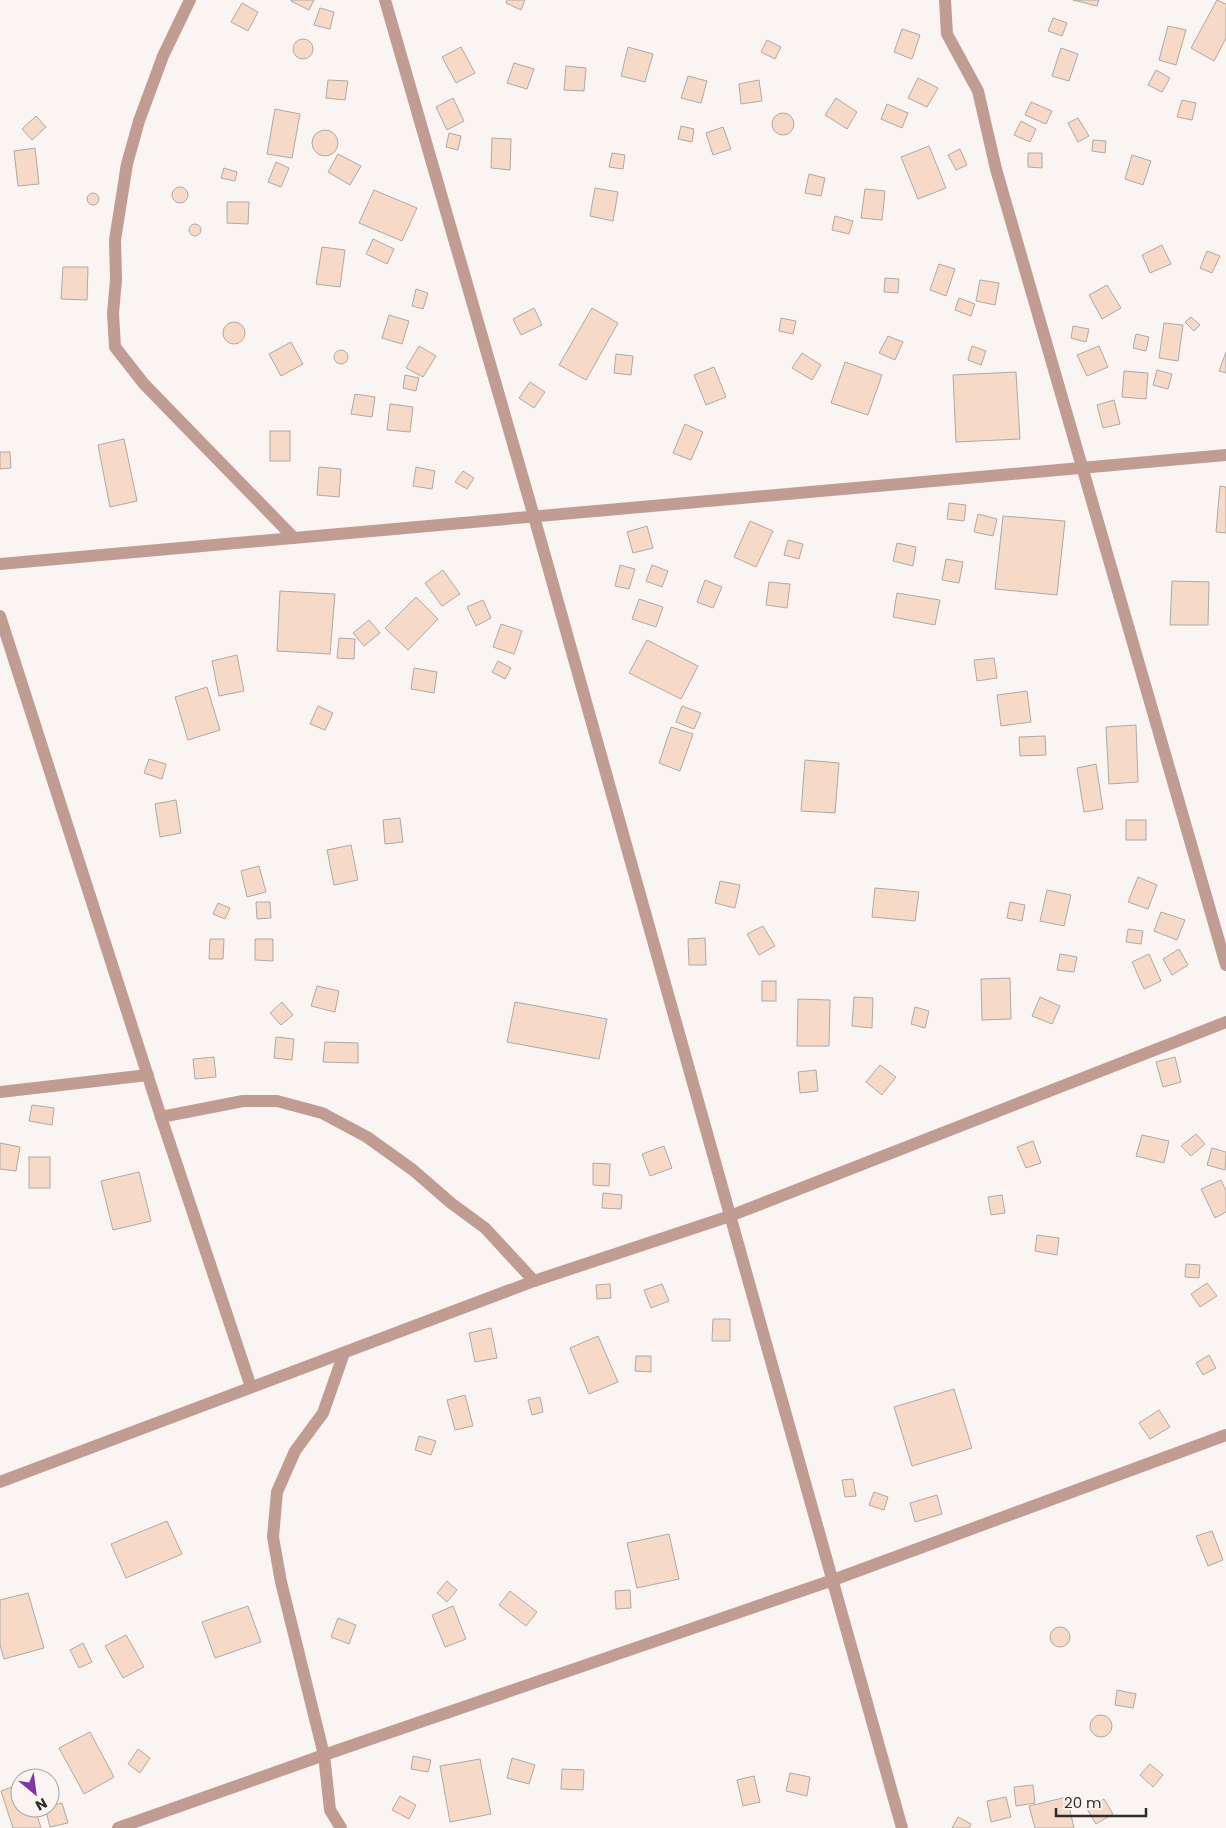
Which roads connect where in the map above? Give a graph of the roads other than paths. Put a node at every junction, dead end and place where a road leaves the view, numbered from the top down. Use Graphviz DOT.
graph roads {
  1 [pos="190,0"];
  2 [pos="385,0"];
  3 [pos="945,0"];
  4 [pos="1226,455"];
  5 [pos="1082,468"];
  6 [pos="534,516"];
  7 [pos="294,538"];
  8 [pos="0,564"];
  9 [pos="0,616"];
  10 [pos="1226,965"];
  11 [pos="1226,1022"];
  12 [pos="148,1075"];
  13 [pos="0,1092"];
  14 [pos="161,1117"];
  15 [pos="730,1216"];
  16 [pos="534,1281"];
  17 [pos="344,1352"];
  18 [pos="250,1387"];
  19 [pos="1226,1435"];
  20 [pos="0,1482"];
  21 [pos="833,1580"];
  22 [pos="324,1756"];
  23 [pos="118,1828"];
  24 [pos="341,1828"];
  25 [pos="902,1828"];
  1 -- 7 [label="street"];
  2 -- 6 [label="street"];
  3 -- 5 [label="street"];
  4 -- 5 [label="street"];
  5 -- 6 [label="street"];
  5 -- 10 [label="street"];
  6 -- 7 [label="street"];
  6 -- 15 [label="street"];
  7 -- 8 [label="street"];
  9 -- 12 [label="street"];
  11 -- 15 [label="street"];
  12 -- 13 [label="street"];
  12 -- 14 [label="street"];
  14 -- 16 [label="street"];
  14 -- 18 [label="street"];
  15 -- 16 [label="street"];
  15 -- 21 [label="street"];
  16 -- 17 [label="street"];
  17 -- 18 [label="street"];
  17 -- 22 [label="street"];
  18 -- 20 [label="street"];
  19 -- 21 [label="street"];
  21 -- 22 [label="street"];
  21 -- 25 [label="street"];
  22 -- 23 [label="street"];
  22 -- 24 [label="street"];
}
